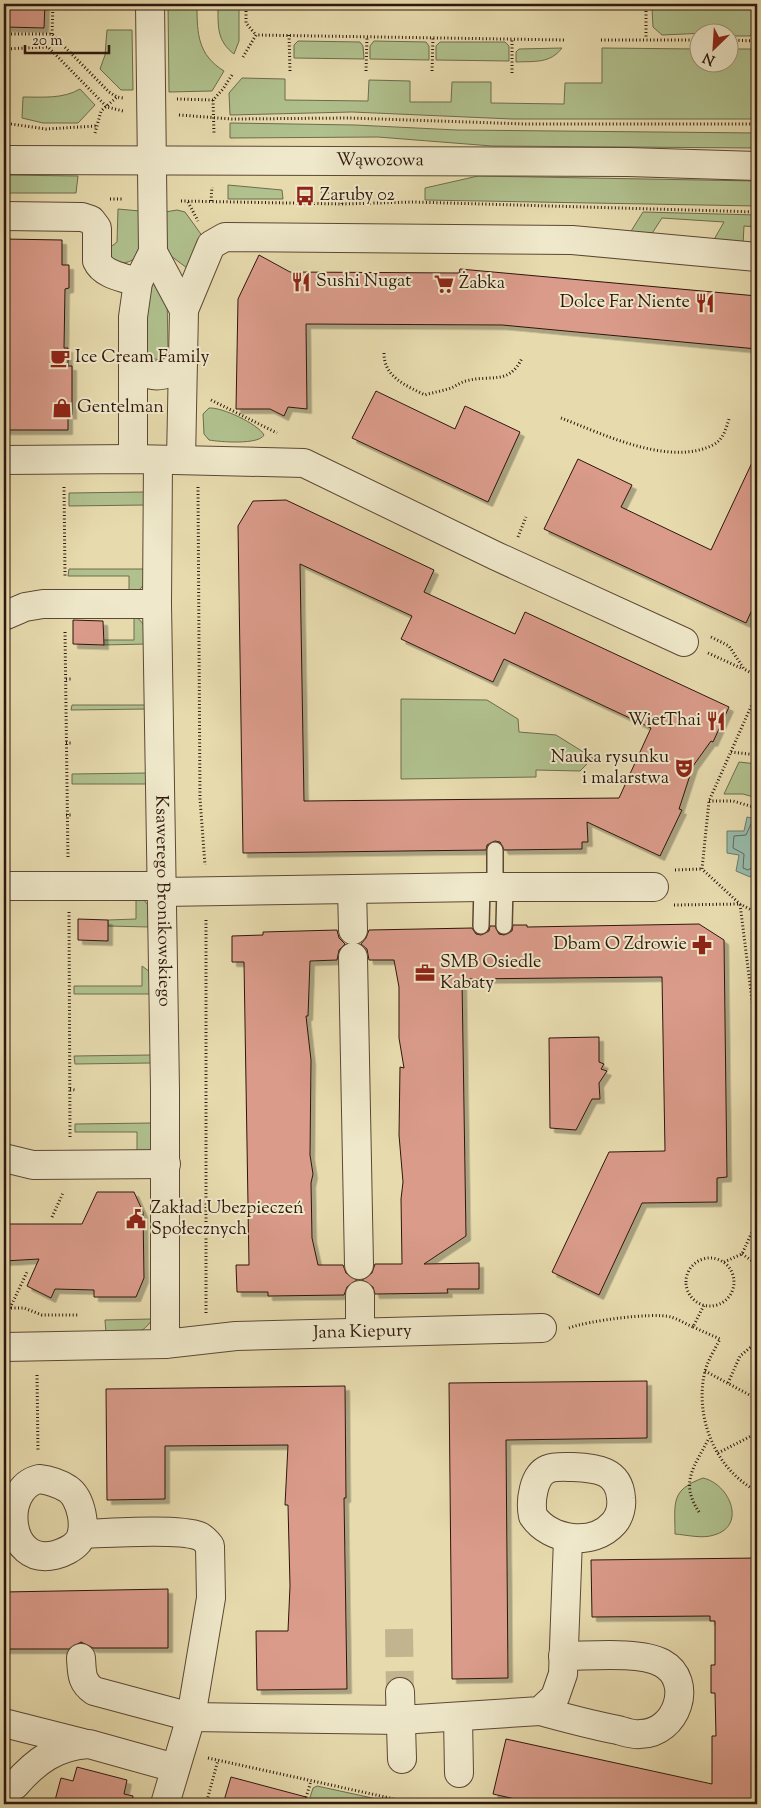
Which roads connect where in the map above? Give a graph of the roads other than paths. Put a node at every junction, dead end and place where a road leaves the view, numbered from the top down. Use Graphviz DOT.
graph roads {
  1 [pos="150,4"];
  2 [pos="4,160"];
  3 [pos="151,161"];
  4 [pos="757,166"];
  5 [pos="4,216"];
  6 [pos="153,252"];
  7 [pos="750,256"];
  8 [pos="138,282"];
  9 [pos="184,310"];
  10 [pos="133,359"];
  11 [pos="183,362"];
  12 [pos="4,460"];
  13 [pos="158,460"];
  14 [pos="157,604"];
  15 [pos="4,616"];
  16 [pos="684,642"];
  17 [pos="495,850"];
  18 [pos="4,886"];
  19 [pos="494,887"];
  20 [pos="654,887"];
  21 [pos="162,889"];
  22 [pos="352,889"];
  23 [pos="481,926"];
  24 [pos="504,926"];
  25 [pos="353,930"];
  26 [pos="353,957"];
  27 [pos="4,1158"];
  28 [pos="166,1164"];
  29 [pos="359,1265"];
  30 [pos="360,1294"];
  31 [pos="542,1328"];
  32 [pos="360,1332"];
  33 [pos="165,1344"];
  34 [pos="4,1347"];
  35 [pos="82,1534"];
  36 [pos="568,1538"];
  37 [pos="564,1656"];
  38 [pos="81,1658"];
  39 [pos="400,1692"];
  40 [pos="540,1711"];
  41 [pos="191,1717"];
  42 [pos="458,1718"];
  43 [pos="401,1720"];
  44 [pos="4,1723"];
  45 [pos="89,1744"];
  46 [pos="402,1759"];
  47 [pos="175,1768"];
  48 [pos="459,1773"];
  49 [pos="12,1790"];
  50 [pos="165,1804"];
  1 -- 3 [label="street, Ksawerego Bronikowskiego"];
  2 -- 3 [label="street, Wąwozowa"];
  3 -- 4 [label="street, Wąwozowa"];
  3 -- 6 [label="street, Ksawerego Bronikowskiego"];
  5 -- 8 [label="street"];
  6 -- 8 [label="street, Ksawerego Bronikowskiego"];
  6 -- 9 [label="street, Ksawerego Bronikowskiego"];
  7 -- 9 [label="street"];
  8 -- 10 [label="street, Ksawerego Bronikowskiego"];
  9 -- 11 [label="street, Ksawerego Bronikowskiego"];
  10 -- 11 [label="street"];
  10 -- 13 [label="street, Ksawerego Bronikowskiego"];
  11 -- 13 [label="street, Ksawerego Bronikowskiego"];
  12 -- 13 [label="street"];
  13 -- 14 [label="street, Ksawerego Bronikowskiego"];
  13 -- 16 [label="street"];
  14 -- 15 [label="street"];
  14 -- 21 [label="street, Ksawerego Bronikowskiego"];
  17 -- 19 [label="lane"];
  18 -- 21 [label="street"];
  19 -- 20 [label="street"];
  19 -- 22 [label="street"];
  19 -- 23 [label="lane"];
  19 -- 24 [label="lane"];
  21 -- 22 [label="street"];
  21 -- 28 [label="street, Ksawerego Bronikowskiego"];
  22 -- 25 [label="street"];
  26 -- 29 [label="street"];
  27 -- 28 [label="street"];
  28 -- 33 [label="street, Ksawerego Bronikowskiego"];
  30 -- 32 [label="street"];
  31 -- 32 [label="street, Jana Kiepury"];
  32 -- 33 [label="street, Jana Kiepury"];
  33 -- 34 [label="street, Jana Kiepury"];
  35 -- 35 [label="street"];
  35 -- 41 [label="street"];
  36 -- 37 [label="street"];
  37 -- 40 [label="street"];
  37 -- 40 [label="street"];
  38 -- 41 [label="street"];
  39 -- 43 [label="street"];
  40 -- 42 [label="street"];
  41 -- 43 [label="street"];
  41 -- 47 [label="street"];
  42 -- 43 [label="street"];
  42 -- 48 [label="street"];
  43 -- 46 [label="street"];
  44 -- 45 [label="street"];
  45 -- 47 [label="street"];
  45 -- 49 [label="street"];
  47 -- 50 [label="street"];
}
